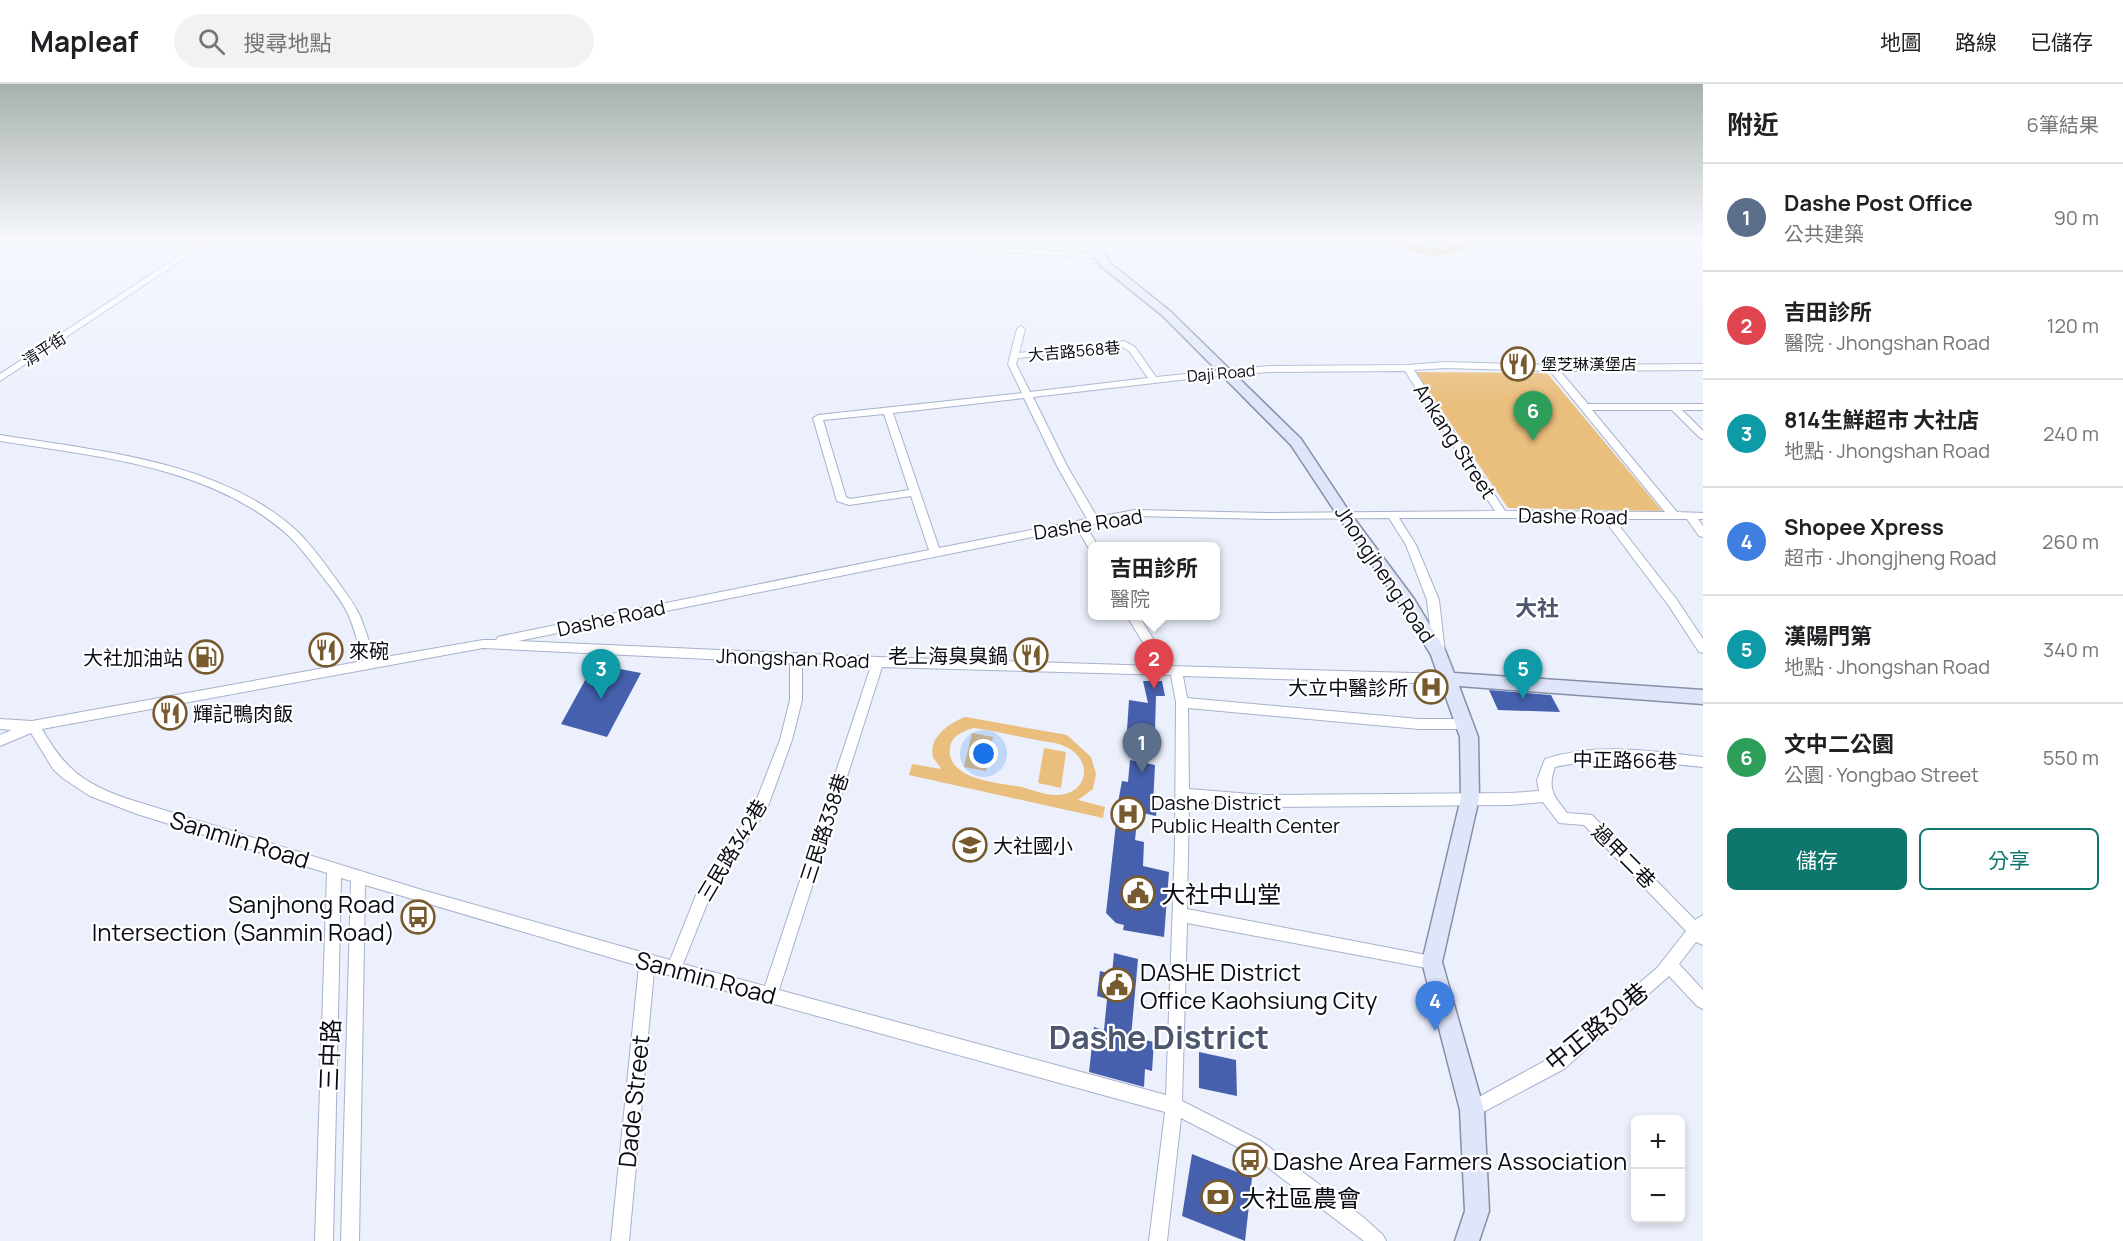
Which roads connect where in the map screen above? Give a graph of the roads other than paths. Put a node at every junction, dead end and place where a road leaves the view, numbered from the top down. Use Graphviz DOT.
graph roads {
  1 [pos="127,294"];
  2 [pos="1142,294"];
  3 [pos="1021,329"];
  4 [pos="1013,356"];
  5 [pos="1703,367"];
  6 [pos="1408,368"];
  7 [pos="1552,368"];
  8 [pos="1223,372"];
  9 [pos="0,378"];
  10 [pos="1154,380"];
  11 [pos="1028,395"];
  12 [pos="1584,407"];
  13 [pos="1674,407"];
  14 [pos="1703,407"];
  15 [pos="888,411"];
  16 [pos="1703,436"];
  17 [pos="0,438"];
  18 [pos="916,492"];
  19 [pos="1502,514"];
  20 [pos="1392,515"];
  21 [pos="1345,516"];
  22 [pos="1690,516"];
  23 [pos="1703,516"];
  24 [pos="1607,517"];
  25 [pos="1675,517"];
  26 [pos="1094,521"];
  27 [pos="1080,524"];
  28 [pos="1703,533"];
  29 [pos="1091,542"];
  30 [pos="935,552"];
  31 [pos="1136,620"];
  32 [pos="483,644"];
  33 [pos="1703,649"];
  34 [pos="1439,654"];
  35 [pos="796,658"];
  36 [pos="878,662"];
  37 [pos="370,665"];
  38 [pos="1171,670"];
  39 [pos="1448,679"];
  40 [pos="1703,698"];
  41 [pos="1182,702"];
  42 [pos="0,724"];
  43 [pos="1464,724"];
  44 [pos="33,726"];
  45 [pos="0,741"];
  46 [pos="1703,762"];
  47 [pos="1183,794"];
  48 [pos="1546,796"];
  49 [pos="1470,798"];
  50 [pos="334,869"];
  51 [pos="358,876"];
  52 [pos="1181,915"];
  53 [pos="1701,930"];
  54 [pos="647,962"];
  55 [pos="1432,962"];
  56 [pos="1669,964"];
  57 [pos="674,969"];
  58 [pos="770,995"];
  59 [pos="1703,1001"];
  60 [pos="1174,1106"];
  61 [pos="1472,1110"];
  62 [pos="324,1241"];
  63 [pos="350,1241"];
  64 [pos="620,1241"];
  65 [pos="1158,1241"];
  66 [pos="1377,1241"];
  67 [pos="1467,1241"];
  1 -- 9 [label="street, 清平街"];
  2 -- 8 [label="main road, Jhongjheng Road"];
  3 -- 4 [label="street"];
  4 -- 10 [label="street, 大吉路568巷"];
  4 -- 11 [label="street"];
  5 -- 7 [label="street, Daji Road"];
  6 -- 7 [label="street, Daji Road"];
  6 -- 8 [label="street, Daji Road"];
  6 -- 19 [label="street, Ankang Street"];
  7 -- 12 [label="street"];
  8 -- 10 [label="street, Daji Road"];
  8 -- 21 [label="main road, Jhongjheng Road"];
  10 -- 11 [label="street, Daji Road"];
  11 -- 15 [label="street, Daji Road"];
  11 -- 26 [label="street"];
  12 -- 13 [label="street"];
  12 -- 25 [label="street"];
  13 -- 14 [label="street"];
  13 -- 16 [label="street"];
  15 -- 18 [label="street"];
  15 -- 18 [label="street, Daji Road"];
  17 -- 37 [label="street"];
  18 -- 30 [label="street"];
  19 -- 20 [label="street, Dashe Road"];
  19 -- 24 [label="street, Dashe Road"];
  20 -- 21 [label="street, Dashe Road"];
  20 -- 34 [label="street"];
  21 -- 26 [label="street, Dashe Road"];
  21 -- 34 [label="main road, Jhongjheng Road"];
  22 -- 23 [label="street, Dashe Road"];
  22 -- 25 [label="street, Dashe Road"];
  22 -- 28 [label="street"];
  24 -- 25 [label="street, Dashe Road"];
  24 -- 33 [label="street"];
  26 -- 27 [label="street, Dashe Road"];
  27 -- 29 [label="street"];
  27 -- 30 [label="street, Dashe Road"];
  30 -- 32 [label="street, Dashe Road"];
  31 -- 38 [label="street"];
  32 -- 35 [label="street, Jhongshan Road"];
  32 -- 37 [label="street, Jhongshan Road"];
  34 -- 39 [label="main road, Jhongjheng Road"];
  35 -- 36 [label="street, Jhongshan Road"];
  35 -- 57 [label="street, 三民路342巷"];
  36 -- 38 [label="street, Jhongshan Road"];
  36 -- 58 [label="street, 三民路338巷"];
  37 -- 44 [label="street, Jhongshan Road"];
  38 -- 39 [label="street, Jhongshan Road"];
  38 -- 41 [label="street"];
  39 -- 40 [label="main road, Jhongshan Road"];
  39 -- 43 [label="main road, Jhongjheng Road"];
  41 -- 43 [label="street"];
  41 -- 47 [label="street"];
  42 -- 44 [label="street"];
  43 -- 49 [label="main road, Jhongjheng Road"];
  44 -- 45 [label="street"];
  44 -- 50 [label="street, Sanmin Road"];
  46 -- 48 [label="street, 中正路66巷"];
  47 -- 49 [label="street"];
  47 -- 52 [label="street"];
  48 -- 49 [label="street"];
  48 -- 53 [label="street, 過甲二巷"];
  49 -- 55 [label="main road, Jhongjheng Road"];
  50 -- 51 [label="street, Sanmin Road"];
  50 -- 62 [label="street, 三中路"];
  51 -- 54 [label="street, Sanmin Road"];
  51 -- 63 [label="street"];
  52 -- 55 [label="street"];
  52 -- 60 [label="street"];
  53 -- 56 [label="street, 中正路30巷"];
  54 -- 57 [label="street, Sanmin Road"];
  54 -- 64 [label="street, Dade Street"];
  55 -- 61 [label="main road, Jhongjheng Road"];
  56 -- 59 [label="street"];
  56 -- 61 [label="street, 中正路30巷"];
  57 -- 58 [label="street, Sanmin Road"];
  58 -- 60 [label="street, Sanmin Road"];
  60 -- 65 [label="street"];
  60 -- 66 [label="street, Sanmin Road"];
  61 -- 67 [label="main road, Jhongjheng Road"];
}
